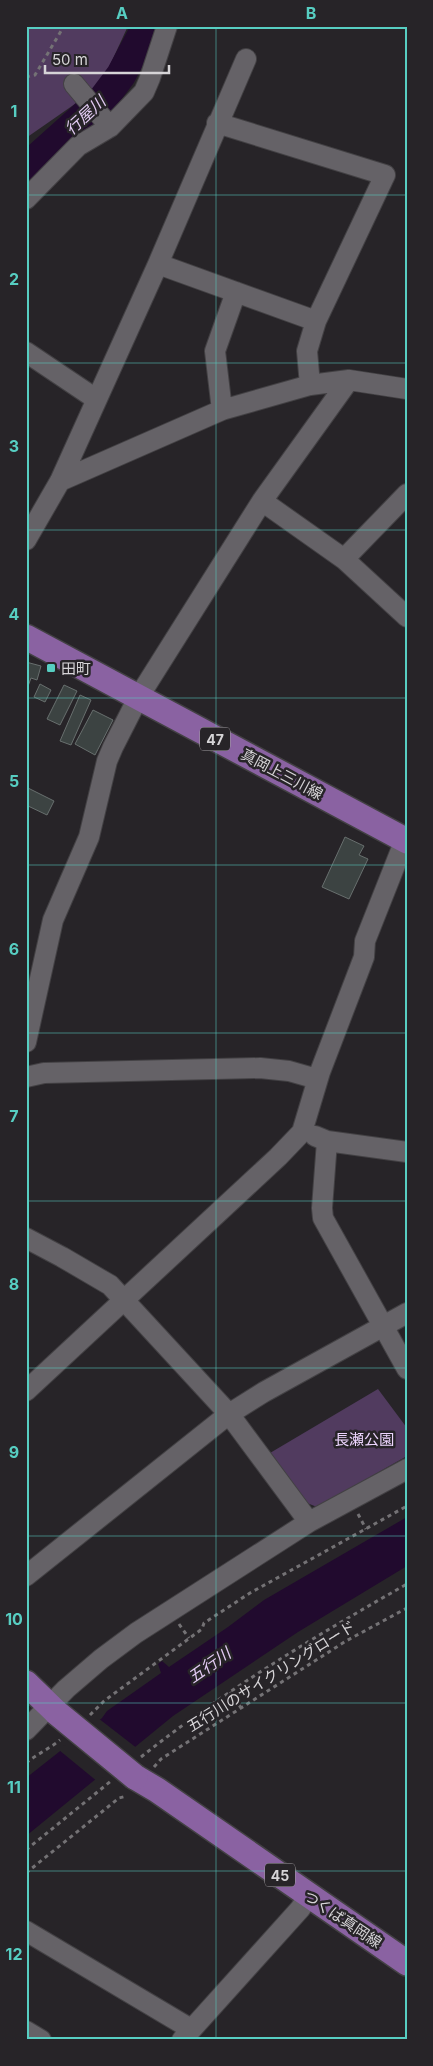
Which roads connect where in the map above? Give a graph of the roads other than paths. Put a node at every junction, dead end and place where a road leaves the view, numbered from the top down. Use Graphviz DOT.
graph roads {
  1 [pos="167,26"];
  2 [pos="246,59"];
  3 [pos="74,84"];
  4 [pos="216,124"];
  5 [pos="110,127"];
  6 [pos="26,200"];
  7 [pos="158,264"];
  8 [pos="236,292"];
  9 [pos="316,321"];
  10 [pos="26,352"];
  11 [pos="349,380"];
  12 [pos="310,385"];
  13 [pos="407,389"];
  14 [pos="96,399"];
  15 [pos="222,410"];
  16 [pos="60,482"];
  17 [pos="407,494"];
  18 [pos="262,501"];
  19 [pos="26,540"];
  20 [pos="344,559"];
  21 [pos="407,617"];
  22 [pos="26,637"];
  23 [pos="138,698"];
  24 [pos="406,839"];
  25 [pos="33,969"];
  26 [pos="26,1042"];
  27 [pos="26,1077"];
  28 [pos="317,1078"];
  29 [pos="302,1132"];
  30 [pos="327,1141"];
  31 [pos="407,1152"];
  32 [pos="26,1238"];
  33 [pos="124,1300"];
  34 [pos="407,1313"];
  35 [pos="383,1326"];
  36 [pos="407,1369"];
  37 [pos="26,1391"];
  38 [pos="228,1414"];
  39 [pos="407,1469"];
  40 [pos="309,1522"];
  41 [pos="26,1576"];
  42 [pos="26,1683"];
  43 [pos="57,1718"];
  44 [pos="26,1730"];
  45 [pos="309,1896"];
  46 [pos="26,1931"];
  47 [pos="407,1963"];
  48 [pos="26,2031"];
  49 [pos="187,2035"];
  50 [pos="41,2040"];
  1 -- 5 [label="street"];
  2 -- 4 [label="street"];
  3 -- 5 [label="street"];
  4 -- 7 [label="street"];
  4 -- 9 [label="street"];
  5 -- 6 [label="street"];
  7 -- 8 [label="street"];
  7 -- 14 [label="street"];
  8 -- 9 [label="street"];
  8 -- 15 [label="street"];
  9 -- 12 [label="street"];
  10 -- 14 [label="street"];
  11 -- 12 [label="street"];
  11 -- 13 [label="street"];
  11 -- 18 [label="street"];
  12 -- 15 [label="street"];
  14 -- 16 [label="street"];
  15 -- 16 [label="street"];
  16 -- 19 [label="street"];
  17 -- 20 [label="street"];
  18 -- 20 [label="street"];
  18 -- 23 [label="street"];
  20 -- 21 [label="street"];
  22 -- 23 [label="main road, 真岡上三川線 / 47"];
  23 -- 24 [label="main road, 真岡上三川線 / 47"];
  23 -- 25 [label="street"];
  24 -- 28 [label="street"];
  25 -- 26 [label="street"];
  27 -- 28 [label="street"];
  28 -- 29 [label="street"];
  29 -- 30 [label="street"];
  29 -- 33 [label="street"];
  30 -- 31 [label="street"];
  30 -- 35 [label="street"];
  32 -- 33 [label="street"];
  33 -- 37 [label="street"];
  33 -- 38 [label="street"];
  34 -- 35 [label="street"];
  35 -- 36 [label="street"];
  35 -- 38 [label="street"];
  38 -- 40 [label="street"];
  38 -- 41 [label="street"];
  39 -- 40 [label="street"];
  40 -- 43 [label="street"];
  42 -- 43 [label="main road, 45"];
  43 -- 44 [label="street"];
  43 -- 45 [label="main road, つくば真岡線 / 45, bridge"];
  45 -- 47 [label="main road, つくば真岡線 / 45"];
  45 -- 49 [label="street"];
  46 -- 49 [label="street"];
  48 -- 50 [label="street"];
}
